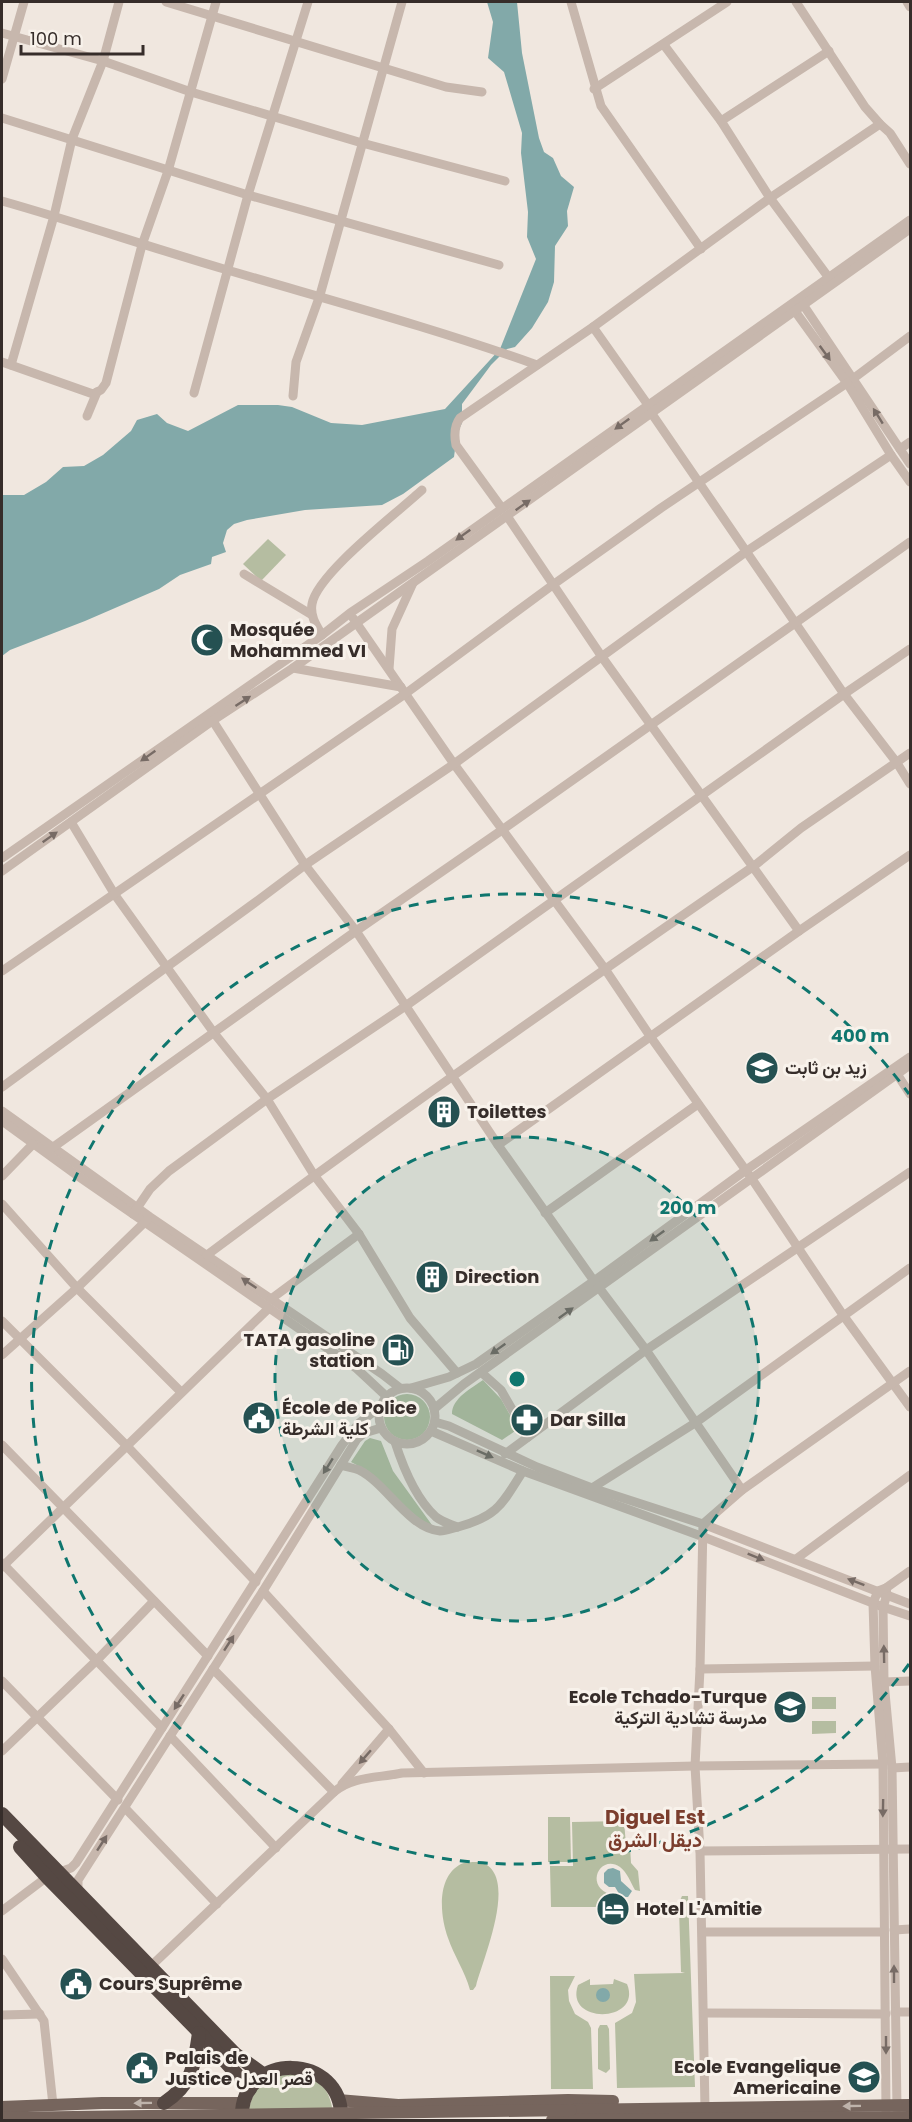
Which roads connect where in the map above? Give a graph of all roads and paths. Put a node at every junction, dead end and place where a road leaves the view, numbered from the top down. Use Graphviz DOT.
graph roads {
  1 [pos="24,2"];
  2 [pos="119,2"];
  3 [pos="166,2"];
  4 [pos="216,2"];
  5 [pos="308,2"];
  6 [pos="402,2"];
  7 [pos="571,2"];
  8 [pos="727,2"];
  9 [pos="796,2"];
  10 [pos="907,2"];
  11 [pos="910,7"];
  12 [pos="212,16"];
  13 [pos="2,33"];
  14 [pos="15,37"];
  15 [pos="296,41"];
  16 [pos="663,45"];
  17 [pos="829,51"];
  18 [pos="103,61"];
  19 [pos="384,67"];
  20 [pos="2,80"];
  21 [pos="594,89"];
  22 [pos="191,92"];
  23 [pos="482,92"];
  24 [pos="272,116"];
  25 [pos="2,118"];
  26 [pos="721,122"];
  27 [pos="880,124"];
  28 [pos="72,139"];
  29 [pos="362,143"];
  30 [pos="910,164"];
  31 [pos="168,171"];
  32 [pos="505,181"];
  33 [pos="249,195"];
  34 [pos="770,198"];
  35 [pos="2,201"];
  36 [pos="54,216"];
  37 [pos="910,220"];
  38 [pos="341,222"];
  39 [pos="910,229"];
  40 [pos="142,244"];
  41 [pos="701,249"];
  42 [pos="499,265"];
  43 [pos="227,270"];
  44 [pos="828,278"];
  45 [pos="320,295"];
  46 [pos="797,305"];
  47 [pos="593,327"];
  48 [pos="910,336"];
  49 [pos="6,363"];
  50 [pos="537,365"];
  51 [pos="851,380"];
  52 [pos="97,392"];
  53 [pos="194,393"];
  54 [pos="293,396"];
  55 [pos="650,410"];
  56 [pos="87,416"];
  57 [pos="910,442"];
  58 [pos="895,452"];
  59 [pos="910,464"];
  60 [pos="698,482"];
  61 [pos="910,482"];
  62 [pos="422,490"];
  63 [pos="501,507"];
  64 [pos="507,516"];
  65 [pos="484,526"];
  66 [pos="910,542"];
  67 [pos="747,551"];
  68 [pos="244,574"];
  69 [pos="414,581"];
  70 [pos="554,584"];
  71 [pos="350,613"];
  72 [pos="312,615"];
  73 [pos="796,621"];
  74 [pos="356,623"];
  75 [pos="322,635"];
  76 [pos="910,649"];
  77 [pos="602,657"];
  78 [pos="293,668"];
  79 [pos="389,669"];
  80 [pos="403,690"];
  81 [pos="844,694"];
  82 [pos="210,718"];
  83 [pos="651,723"];
  84 [pos="910,753"];
  85 [pos="897,763"];
  86 [pos="454,764"];
  87 [pos="910,784"];
  88 [pos="259,795"];
  89 [pos="701,796"];
  90 [pos="71,822"];
  91 [pos="502,830"];
  92 [pos="910,855"];
  93 [pos="2,858"];
  94 [pos="304,865"];
  95 [pos="754,866"];
  96 [pos="2,871"];
  97 [pos="115,895"];
  98 [pos="553,900"];
  99 [pos="356,931"];
  100 [pos="799,931"];
  101 [pos="167,966"];
  102 [pos="605,969"];
  103 [pos="2,971"];
  104 [pos="407,1005"];
  105 [pos="214,1034"];
  106 [pos="650,1036"];
  107 [pos="910,1057"];
  108 [pos="910,1065"];
  109 [pos="897,1074"];
  110 [pos="453,1075"];
  111 [pos="2,1087"];
  112 [pos="910,1094"];
  113 [pos="267,1099"];
  114 [pos="698,1104"];
  115 [pos="2,1111"];
  116 [pos="2,1121"];
  117 [pos="33,1144"];
  118 [pos="498,1145"];
  119 [pos="52,1148"];
  120 [pos="746,1170"];
  121 [pos="910,1172"];
  122 [pos="314,1175"];
  123 [pos="2,1176"];
  124 [pos="752,1179"];
  125 [pos="2,1204"];
  126 [pos="135,1210"];
  127 [pos="545,1213"];
  128 [pos="147,1220"];
  129 [pos="359,1234"];
  130 [pos="797,1249"];
  131 [pos="207,1255"];
  132 [pos="910,1268"];
  133 [pos="597,1285"];
  134 [pos="77,1288"];
  135 [pos="270,1304"];
  136 [pos="843,1316"];
  137 [pos="2,1321"];
  138 [pos="18,1339"];
  139 [pos="646,1350"];
  140 [pos="2,1355"];
  141 [pos="910,1371"];
  142 [pos="457,1373"];
  143 [pos="482,1373"];
  144 [pos="893,1383"];
  145 [pos="411,1388"];
  146 [pos="400,1389"];
  147 [pos="181,1392"];
  148 [pos="386,1396"];
  149 [pos="380,1407"];
  150 [pos="910,1407"];
  151 [pos="434,1409"];
  152 [pos="695,1423"];
  153 [pos="433,1427"];
  154 [pos="381,1428"];
  155 [pos="528,1437"];
  156 [pos="395,1442"];
  157 [pos="2,1445"];
  158 [pos="126,1445"];
  159 [pos="505,1454"];
  160 [pos="341,1466"];
  161 [pos="523,1472"];
  162 [pos="910,1475"];
  163 [pos="592,1488"];
  164 [pos="742,1490"];
  165 [pos="62,1507"];
  166 [pos="703,1524"];
  167 [pos="457,1527"];
  168 [pos="701,1536"];
  169 [pos="796,1559"];
  170 [pos="2,1565"];
  171 [pos="910,1570"];
  172 [pos="256,1582"];
  173 [pos="263,1591"];
  174 [pos="884,1591"];
  175 [pos="154,1601"];
  176 [pos="873,1603"];
  177 [pos="910,1604"];
  178 [pos="883,1607"];
  179 [pos="910,1616"];
  180 [pos="208,1656"];
  181 [pos="97,1660"];
  182 [pos="874,1666"];
  183 [pos="213,1669"];
  184 [pos="700,1669"];
  185 [pos="2,1681"];
  186 [pos="910,1681"];
  187 [pos="884,1682"];
  188 [pos="37,1718"];
  189 [pos="162,1728"];
  190 [pos="389,1729"];
  191 [pos="170,1736"];
  192 [pos="2,1751"];
  193 [pos="695,1766"];
  194 [pos="887,1766"];
  195 [pos="910,1767"];
  196 [pos="424,1773"];
  197 [pos="337,1789"];
  198 [pos="121,1804"];
  199 [pos="2,1814"];
  200 [pos="2,1825"];
  201 [pos="276,1848"];
  202 [pos="882,1849"];
  203 [pos="893,1849"];
  204 [pos="910,1849"];
  205 [pos="700,1851"];
  206 [pos="52,1875"];
  207 [pos="78,1894"];
  208 [pos="217,1904"];
  209 [pos="2,1911"];
  210 [pos="910,1929"];
  211 [pos="894,1930"];
  212 [pos="703,1932"];
  213 [pos="884,1932"];
  214 [pos="2,1959"];
  215 [pos="150,1967"];
  216 [pos="910,2012"];
  217 [pos="704,2013"];
  218 [pos="890,2013"];
  219 [pos="40,2014"];
  220 [pos="2,2015"];
  221 [pos="199,2033"];
  222 [pos="264,2075"];
  223 [pos="250,2089"];
  224 [pos="338,2100"];
  225 [pos="164,2103"];
  226 [pos="243,2103"];
  227 [pos="53,2105"];
  228 [pos="910,2105"];
  229 [pos="2,2107"];
  230 [pos="705,2108"];
  231 [pos="891,2111"];
  232 [pos="774,2112"];
  233 [pos="571,2115"];
  234 [pos="639,2116"];
  235 [pos="910,2116"];
  236 [pos="2,2118"];
  237 [pos="242,2121"];
  238 [pos="341,2121"];
  239 [pos="552,2121"];
  1 -- 14 [label="street"];
  2 -- 18 [label="street"];
  3 -- 12 [label="street"];
  4 -- 12 [label="street"];
  5 -- 15 [label="street"];
  6 -- 19 [label="street"];
  7 -- 21 [label="street"];
  8 -- 16 [label="street"];
  9 -- 17 [label="street"];
  10 -- 11 [label="street"];
  12 -- 15 [label="street"];
  12 -- 22 [label="street"];
  13 -- 14 [label="street"];
  14 -- 18 [label="street"];
  14 -- 20 [label="street"];
  15 -- 19 [label="street"];
  15 -- 24 [label="street"];
  16 -- 21 [label="street"];
  16 -- 26 [label="street"];
  17 -- 26 [label="street"];
  17 -- 27 [label="street"];
  18 -- 22 [label="street"];
  18 -- 28 [label="street"];
  19 -- 23 [label="street"];
  19 -- 29 [label="street"];
  21 -- 41 [label="street"];
  22 -- 24 [label="street"];
  22 -- 31 [label="street"];
  24 -- 29 [label="street"];
  24 -- 33 [label="street"];
  25 -- 28 [label="street"];
  26 -- 34 [label="street"];
  27 -- 30 [label="street"];
  27 -- 34 [label="street"];
  28 -- 31 [label="street"];
  28 -- 36 [label="street"];
  29 -- 32 [label="street"];
  29 -- 38 [label="street"];
  31 -- 33 [label="street"];
  31 -- 40 [label="street"];
  33 -- 38 [label="street"];
  33 -- 43 [label="street"];
  34 -- 41 [label="street"];
  34 -- 44 [label="street"];
  35 -- 36 [label="street"];
  36 -- 40 [label="street"];
  36 -- 49 [label="street"];
  37 -- 44 [label="street"];
  38 -- 42 [label="street"];
  38 -- 45 [label="street"];
  39 -- 46 [label="street"];
  40 -- 43 [label="street"];
  40 -- 52 [label="street"];
  41 -- 47 [label="street"];
  43 -- 45 [label="street"];
  43 -- 53 [label="street"];
  44 -- 46 [label="street"];
  45 -- 50 [label="street"];
  45 -- 54 [label="street"];
  46 -- 51 [label="street"];
  46 -- 55 [label="street"];
  47 -- 50 [label="street"];
  47 -- 55 [label="street"];
  48 -- 51 [label="street"];
  49 -- 52 [label="street"];
  50 -- 63 [label="street"];
  51 -- 58 [label="street"];
  51 -- 60 [label="street"];
  52 -- 56 [label="street"];
  55 -- 60 [label="street"];
  55 -- 63 [label="street, one-way"];
  64 -- 55 [label="street, one-way"];
  57 -- 58 [label="street"];
  58 -- 59 [label="street"];
  58 -- 61 [label="street"];
  58 -- 67 [label="street"];
  60 -- 67 [label="street"];
  60 -- 70 [label="street"];
  62 -- 72 [label="street"];
  63 -- 65 [label="street"];
  64 -- 65 [label="street"];
  64 -- 70 [label="street"];
  65 -- 69 [label="street"];
  65 -- 71 [label="street, one-way"];
  66 -- 73 [label="street"];
  67 -- 73 [label="street"];
  67 -- 77 [label="street"];
  68 -- 72 [label="street"];
  69 -- 74 [label="street"];
  69 -- 79 [label="street"];
  70 -- 77 [label="street"];
  70 -- 80 [label="street"];
  71 -- 74 [label="street"];
  71 -- 75 [label="street"];
  72 -- 75 [label="street"];
  73 -- 81 [label="street"];
  73 -- 83 [label="street"];
  74 -- 78 [label="street"];
  74 -- 79 [label="street"];
  75 -- 82 [label="street"];
  76 -- 81 [label="street"];
  77 -- 83 [label="street"];
  77 -- 86 [label="street"];
  78 -- 80 [label="street"];
  82 -- 78 [label="street, one-way"];
  79 -- 80 [label="street"];
  80 -- 86 [label="street"];
  80 -- 88 [label="street"];
  81 -- 85 [label="street"];
  81 -- 89 [label="street"];
  82 -- 88 [label="street"];
  82 -- 90 [label="street"];
  82 -- 93 [label="street, one-way"];
  83 -- 89 [label="street"];
  83 -- 91 [label="street"];
  84 -- 85 [label="street"];
  85 -- 87 [label="street"];
  85 -- 95 [label="street"];
  86 -- 91 [label="street"];
  86 -- 94 [label="street"];
  88 -- 94 [label="street"];
  88 -- 97 [label="street"];
  89 -- 95 [label="street"];
  89 -- 98 [label="street"];
  96 -- 90 [label="street, one-way"];
  90 -- 97 [label="street"];
  91 -- 98 [label="street"];
  91 -- 99 [label="street"];
  92 -- 100 [label="street"];
  94 -- 99 [label="street"];
  94 -- 101 [label="street"];
  95 -- 100 [label="street"];
  95 -- 102 [label="street"];
  97 -- 101 [label="street"];
  97 -- 103 [label="street"];
  98 -- 102 [label="street"];
  98 -- 104 [label="street"];
  99 -- 104 [label="street"];
  99 -- 105 [label="street"];
  100 -- 106 [label="street"];
  101 -- 105 [label="street"];
  101 -- 111 [label="street"];
  102 -- 106 [label="street"];
  102 -- 110 [label="street"];
  104 -- 110 [label="street"];
  104 -- 113 [label="street"];
  105 -- 113 [label="street"];
  105 -- 119 [label="street"];
  106 -- 114 [label="street"];
  106 -- 118 [label="street"];
  107 -- 120 [label="street"];
  108 -- 109 [label="street"];
  109 -- 112 [label="street"];
  109 -- 124 [label="street"];
  110 -- 118 [label="street"];
  110 -- 122 [label="street"];
  113 -- 122 [label="street"];
  113 -- 126 [label="street"];
  114 -- 120 [label="street"];
  114 -- 127 [label="street"];
  115 -- 119 [label="street"];
  116 -- 117 [label="street"];
  117 -- 123 [label="street"];
  117 -- 126 [label="street"];
  118 -- 127 [label="street"];
  119 -- 126 [label="street"];
  120 -- 124 [label="street"];
  120 -- 133 [label="street, one-way"];
  121 -- 130 [label="street"];
  122 -- 129 [label="street"];
  122 -- 131 [label="street"];
  124 -- 130 [label="street"];
  124 -- 133 [label="street"];
  125 -- 134 [label="street"];
  126 -- 128 [label="street"];
  127 -- 133 [label="street"];
  128 -- 131 [label="street"];
  128 -- 134 [label="street"];
  128 -- 135 [label="street"];
  129 -- 135 [label="street"];
  129 -- 142 [label="street"];
  130 -- 136 [label="street"];
  130 -- 139 [label="street"];
  135 -- 131 [label="street, one-way"];
  132 -- 136 [label="street"];
  133 -- 139 [label="street"];
  133 -- 142 [label="street, one-way"];
  143 -- 133 [label="street, one-way"];
  134 -- 138 [label="street"];
  134 -- 147 [label="street"];
  135 -- 146 [label="street"];
  135 -- 147 [label="street"];
  135 -- 148 [label="street"];
  136 -- 144 [label="street"];
  136 -- 152 [label="street"];
  137 -- 138 [label="street"];
  138 -- 140 [label="street"];
  138 -- 158 [label="street"];
  139 -- 152 [label="street"];
  139 -- 155 [label="street"];
  141 -- 144 [label="street"];
  142 -- 145 [label="street"];
  143 -- 151 [label="street"];
  143 -- 155 [label="street"];
  144 -- 150 [label="street"];
  144 -- 164 [label="street"];
  145 -- 146 [label="street"];
  145 -- 151 [label="street"];
  146 -- 148 [label="street"];
  147 -- 158 [label="street"];
  148 -- 149 [label="street"];
  149 -- 154 [label="street"];
  149 -- 172 [label="street, one-way"];
  151 -- 153 [label="street"];
  152 -- 163 [label="street"];
  152 -- 164 [label="street"];
  153 -- 156 [label="street"];
  153 -- 159 [label="street"];
  153 -- 161 [label="street, one-way"];
  154 -- 156 [label="street"];
  154 -- 160 [label="street"];
  155 -- 159 [label="street"];
  156 -- 167 [label="street"];
  157 -- 165 [label="street"];
  158 -- 165 [label="street"];
  158 -- 172 [label="street"];
  159 -- 163 [label="street"];
  160 -- 167 [label="street"];
  160 -- 173 [label="street"];
  161 -- 167 [label="street"];
  161 -- 168 [label="street"];
  162 -- 169 [label="street"];
  163 -- 166 [label="street"];
  164 -- 166 [label="street"];
  165 -- 170 [label="street"];
  165 -- 175 [label="street"];
  166 -- 168 [label="street"];
  166 -- 169 [label="street"];
  168 -- 176 [label="street, one-way"];
  168 -- 184 [label="street"];
  174 -- 169 [label="street, one-way"];
  170 -- 181 [label="street"];
  171 -- 174 [label="street"];
  172 -- 180 [label="street"];
  183 -- 173 [label="street, one-way"];
  173 -- 190 [label="street"];
  174 -- 176 [label="street"];
  174 -- 177 [label="street"];
  174 -- 178 [label="street"];
  175 -- 180 [label="street"];
  175 -- 181 [label="street"];
  176 -- 178 [label="street"];
  176 -- 182 [label="street"];
  178 -- 179 [label="street"];
  187 -- 178 [label="street, one-way"];
  180 -- 189 [label="street, one-way"];
  181 -- 188 [label="street"];
  181 -- 189 [label="street"];
  182 -- 184 [label="street"];
  182 -- 194 [label="street"];
  183 -- 191 [label="street"];
  183 -- 197 [label="street"];
  184 -- 193 [label="street"];
  185 -- 188 [label="street"];
  186 -- 187 [label="street"];
  187 -- 194 [label="street"];
  188 -- 192 [label="street"];
  188 -- 198 [label="street"];
  189 -- 198 [label="street"];
  190 -- 196 [label="street"];
  190 -- 197 [label="street, one-way"];
  191 -- 198 [label="street"];
  191 -- 201 [label="street"];
  193 -- 194 [label="street"];
  193 -- 196 [label="street"];
  193 -- 205 [label="street"];
  194 -- 195 [label="street"];
  194 -- 202 [label="street, one-way"];
  194 -- 203 [label="street"];
  196 -- 197 [label="street"];
  197 -- 201 [label="street"];
  198 -- 206 [label="street"];
  207 -- 198 [label="street, one-way"];
  198 -- 208 [label="street"];
  199 -- 206 [label="highway"];
  200 -- 206 [label="highway"];
  201 -- 208 [label="street"];
  202 -- 203 [label="street"];
  202 -- 205 [label="street"];
  202 -- 213 [label="street"];
  203 -- 204 [label="street"];
  203 -- 211 [label="street"];
  205 -- 212 [label="street"];
  206 -- 207 [label="highway"];
  206 -- 209 [label="street"];
  206 -- 221 [label="highway"];
  207 -- 215 [label="highway"];
  208 -- 215 [label="street"];
  210 -- 211 [label="street"];
  218 -- 211 [label="street, one-way"];
  212 -- 213 [label="street"];
  212 -- 217 [label="street"];
  213 -- 218 [label="street"];
  214 -- 219 [label="street"];
  215 -- 222 [label="highway"];
  216 -- 218 [label="street"];
  217 -- 218 [label="street"];
  217 -- 230 [label="street"];
  218 -- 231 [label="street"];
  219 -- 220 [label="street"];
  219 -- 227 [label="street"];
  221 -- 223 [label="highway"];
  221 -- 225 [label="highway"];
  222 -- 223 [label="highway"];
  222 -- 224 [label="highway"];
  223 -- 226 [label="highway"];
  224 -- 234 [label="main road"];
  224 -- 238 [label="highway"];
  225 -- 226 [label="main road"];
  225 -- 227 [label="main road, one-way"];
  226 -- 237 [label="highway"];
  227 -- 229 [label="main road"];
  228 -- 231 [label="main road"];
  230 -- 232 [label="main road"];
  230 -- 234 [label="main road"];
  231 -- 232 [label="main road"];
  231 -- 235 [label="main road"];
  232 -- 234 [label="main road"];
  233 -- 234 [label="main road"];
  233 -- 236 [label="main road, bridge"];
  233 -- 239 [label="main road"];
}
